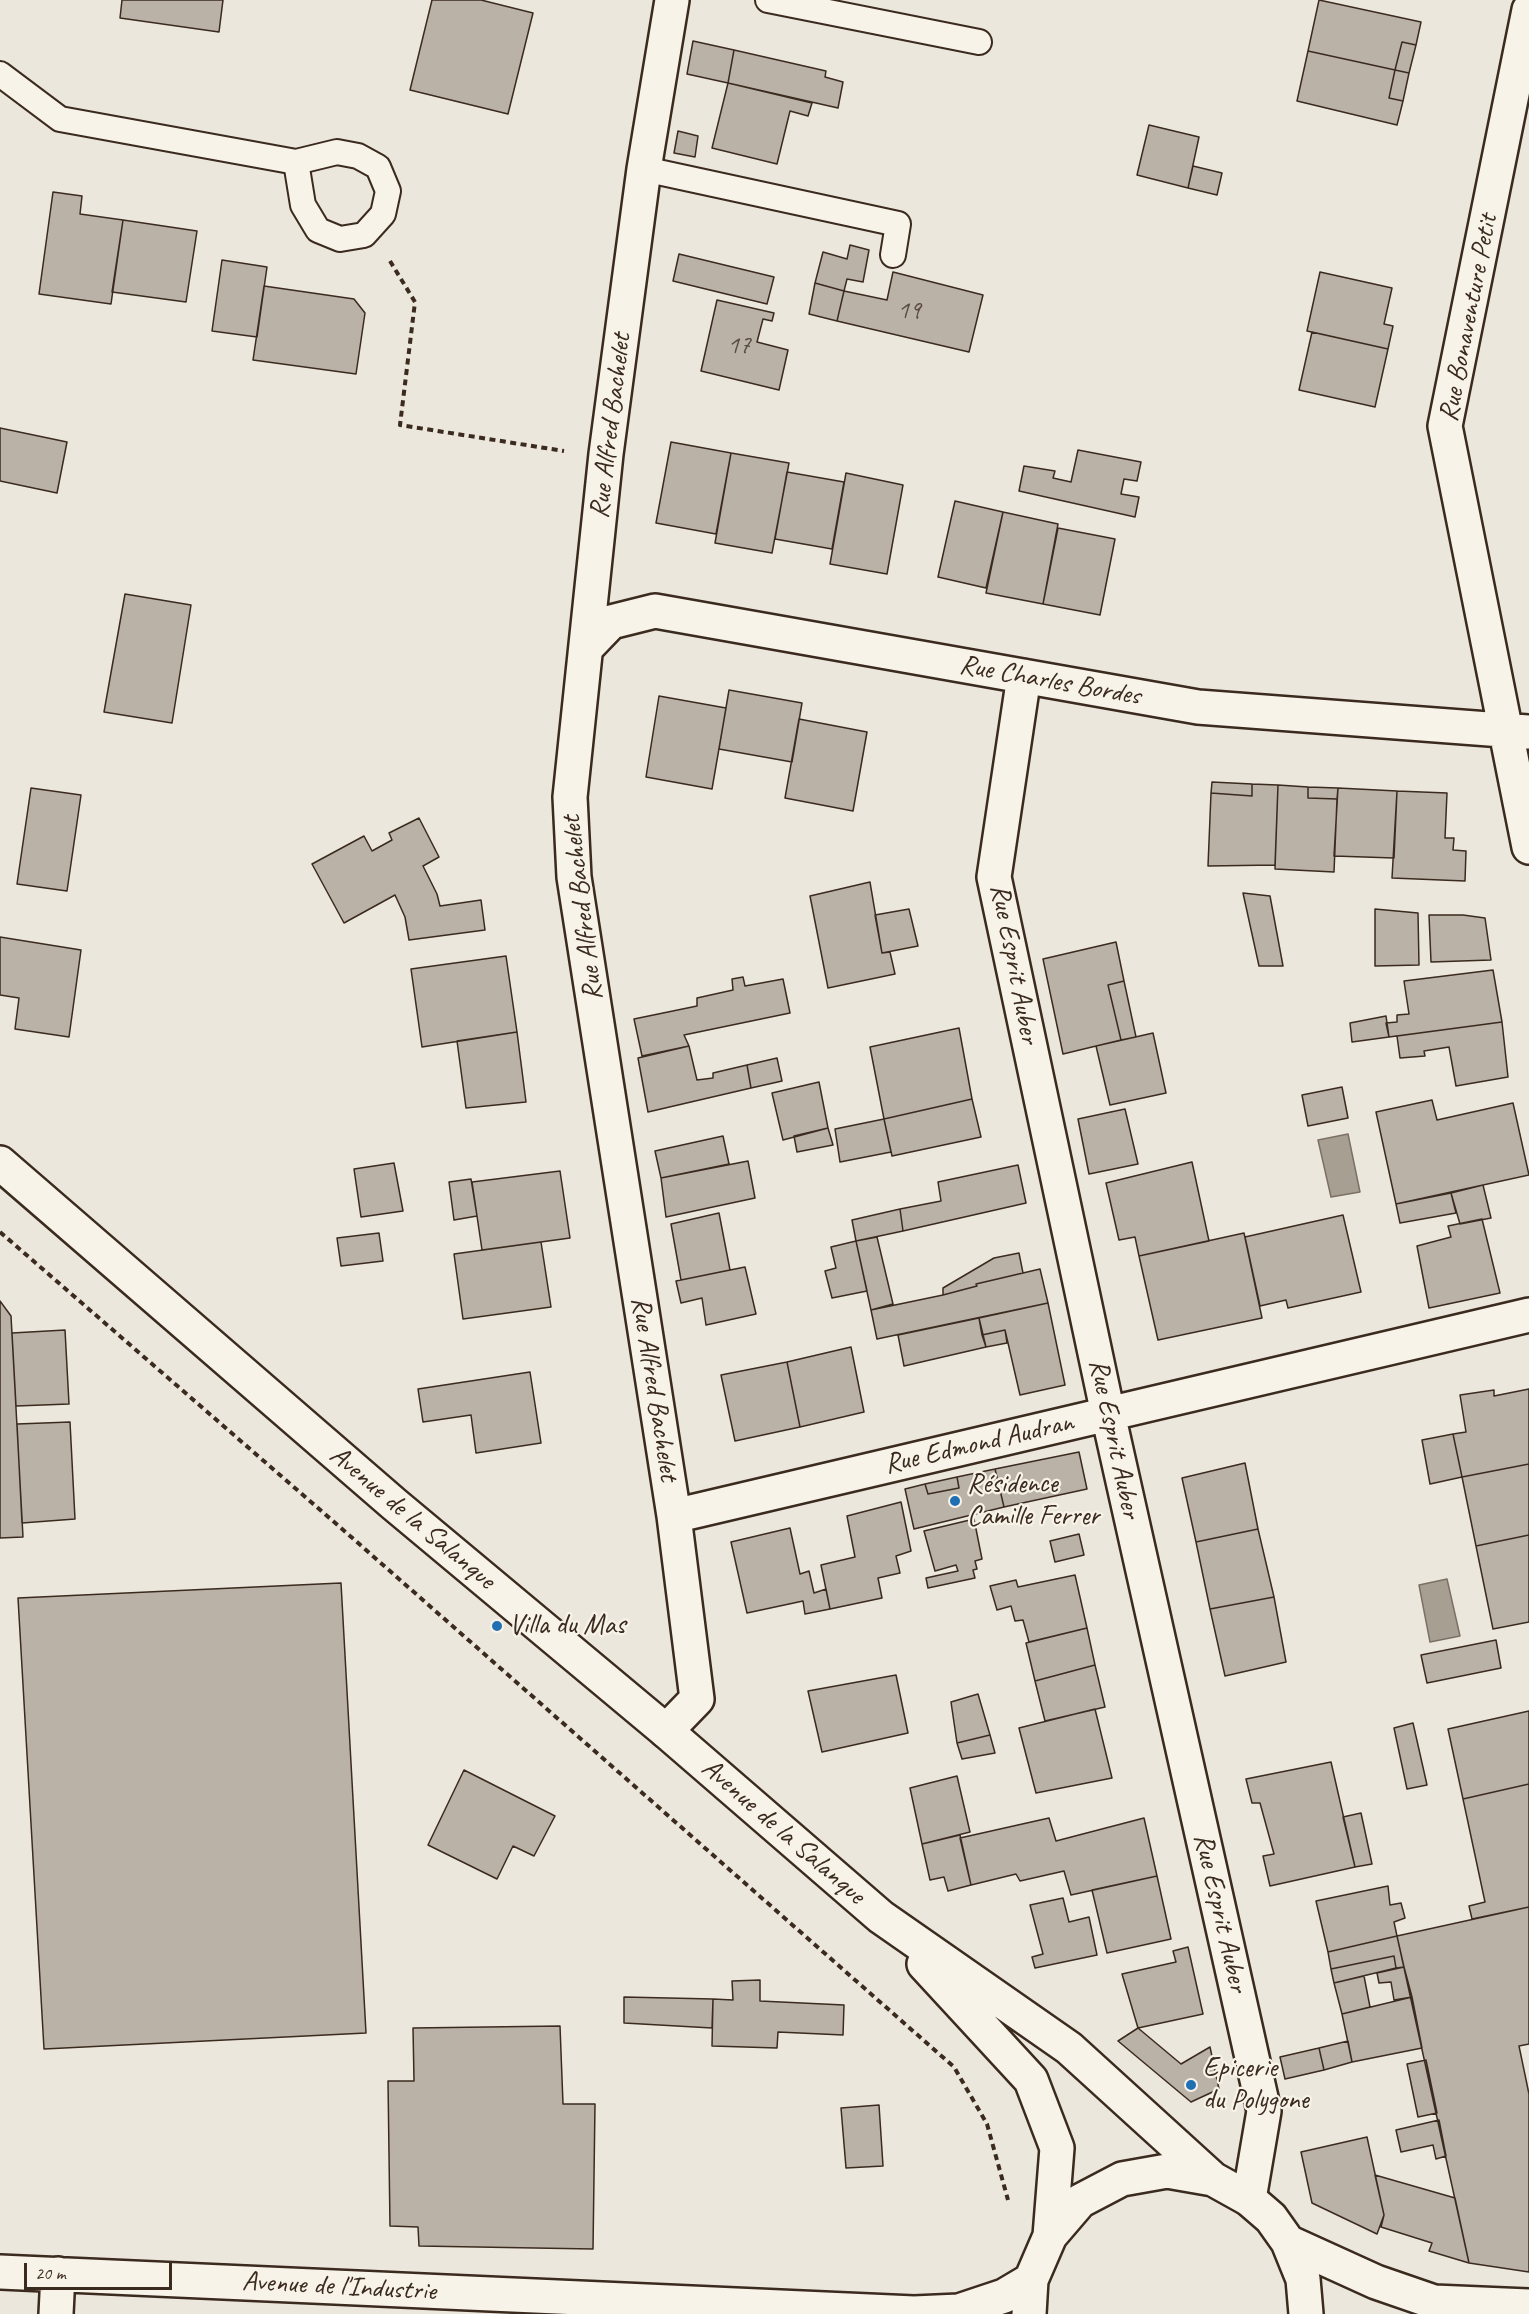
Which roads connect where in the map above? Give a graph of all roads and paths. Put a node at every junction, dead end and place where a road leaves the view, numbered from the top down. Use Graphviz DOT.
graph roads {
  1 [pos="672,0"];
  2 [pos="768,0"];
  3 [pos="1529,10"];
  4 [pos="979,42"];
  5 [pos="0,74"];
  6 [pos="296,162"];
  7 [pos="644,169"];
  8 [pos="370,228"];
  9 [pos="893,255"];
  10 [pos="606,454"];
  11 [pos="586,648"];
  12 [pos="1024,676"];
  13 [pos="1518,731"];
  14 [pos="1529,848"];
  15 [pos="0,1163"];
  16 [pos="0,1232"];
  17 [pos="1529,1315"];
  18 [pos="1108,1414"];
  19 [pos="674,1516"];
  20 [pos="666,1731"];
  21 [pos="881,1917"];
  22 [pos="1213,2180"];
  23 [pos="1249,2199"];
  24 [pos="1009,2202"];
  25 [pos="1050,2236"];
  26 [pos="1288,2242"];
  27 [pos="0,2272"];
  28 [pos="58,2274"];
  29 [pos="1031,2280"];
  30 [pos="1529,2306"];
  31 [pos="56,2314"];
  32 [pos="1029,2314"];
  33 [pos="1306,2314"];
  1 -- 7 [label="street, Rue Alfred Bachelet"];
  2 -- 4 [label="lane"];
  3 -- 13 [label="street, Rue Bonaventure Petit"];
  5 -- 6 [label="lane"];
  6 -- 8 [label="lane"];
  6 -- 8 [label="lane"];
  7 -- 9 [label="lane"];
  7 -- 10 [label="street, Rue Alfred Bachelet"];
  8 -- 10 [label="path"];
  10 -- 11 [label="street, Rue Alfred Bachelet"];
  11 -- 12 [label="street, Rue Charles Bordes"];
  11 -- 19 [label="street, Rue Alfred Bachelet"];
  12 -- 13 [label="street, Rue Charles Bordes"];
  12 -- 18 [label="street, Rue Esprit Auber"];
  13 -- 14 [label="street, Rue Bonaventure Petit"];
  15 -- 20 [label="street, Avenue de la Salanque"];
  16 -- 24 [label="path"];
  17 -- 18 [label="street, Rue Edmond Audran"];
  18 -- 19 [label="street, Rue Edmond Audran"];
  18 -- 23 [label="street, Rue Esprit Auber"];
  19 -- 20 [label="street, Rue Alfred Bachelet"];
  20 -- 21 [label="street, Avenue de la Salanque"];
  21 -- 22 [label="street, Avenue de la Salanque"];
  21 -- 25 [label="street, Avenue de la Salanque"];
  22 -- 23 [label="street"];
  22 -- 25 [label="street"];
  23 -- 26 [label="street"];
  25 -- 29 [label="street"];
  26 -- 30 [label="street"];
  26 -- 33 [label="street"];
  27 -- 28 [label="street, Avenue de l'Industrie"];
  28 -- 29 [label="street, Avenue de l'Industrie"];
  28 -- 31 [label="street"];
  29 -- 32 [label="street"];
}
